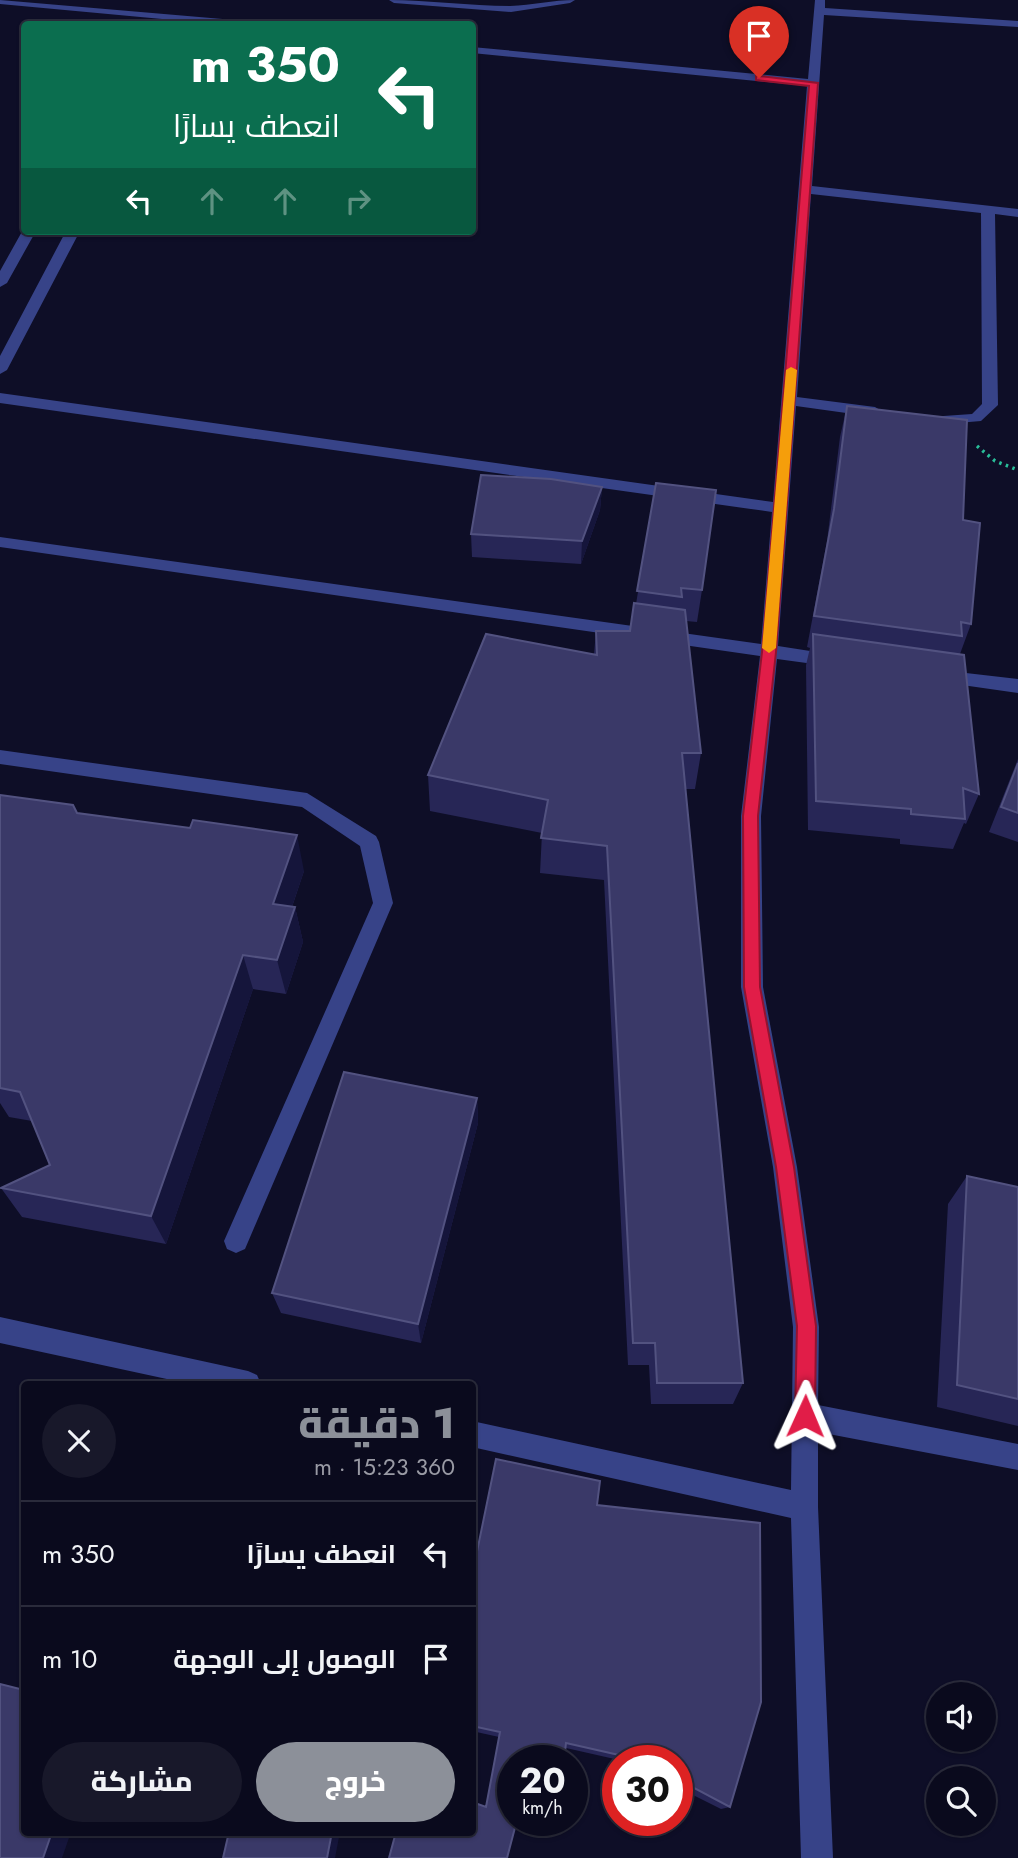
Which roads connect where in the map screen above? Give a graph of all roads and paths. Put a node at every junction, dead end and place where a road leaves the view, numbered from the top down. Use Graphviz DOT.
graph roads {
  1 [pos="394,0"];
  2 [pos="570,0"];
  3 [pos="0,1"];
  4 [pos="820,6"];
  5 [pos="149,20"];
  6 [pos="184,21"];
  7 [pos="1018,24"];
  8 [pos="476,50"];
  9 [pos="814,83"];
  10 [pos="806,190"];
  11 [pos="988,209"];
  12 [pos="1018,213"];
  13 [pos="27,235"];
  14 [pos="71,235"];
  15 [pos="0,283"];
  16 [pos="0,370"];
  17 [pos="0,398"];
  18 [pos="789,401"];
  19 [pos="891,415"];
  20 [pos="917,418"];
  21 [pos="976,418"];
  22 [pos="1018,470"];
  23 [pos="780,508"];
  24 [pos="0,542"];
  25 [pos="769,652"];
  26 [pos="852,663"];
  27 [pos="921,673"];
  28 [pos="1018,686"];
  29 [pos="0,757"];
  30 [pos="236,1241"];
  31 [pos="0,1329"];
  32 [pos="234,1381"];
  33 [pos="805,1416"];
  34 [pos="476,1435"];
  35 [pos="1018,1457"];
  36 [pos="804,1507"];
  37 [pos="817,1858"];
  1 -- 2 [label="street"];
  3 -- 5 [label="street"];
  4 -- 7 [label="street"];
  4 -- 9 [label="street"];
  5 -- 6 [label="street"];
  8 -- 9 [label="street"];
  9 -- 10 [label="street"];
  10 -- 11 [label="street"];
  10 -- 18 [label="street"];
  11 -- 12 [label="street"];
  11 -- 21 [label="street"];
  13 -- 15 [label="street"];
  14 -- 16 [label="street"];
  17 -- 23 [label="street"];
  18 -- 19 [label="street"];
  18 -- 23 [label="street"];
  20 -- 21 [label="street"];
  21 -- 22 [label="path"];
  23 -- 25 [label="street"];
  24 -- 25 [label="street"];
  25 -- 26 [label="street"];
  25 -- 33 [label="street"];
  27 -- 28 [label="street"];
  29 -- 30 [label="street"];
  31 -- 32 [label="street"];
  33 -- 35 [label="street"];
  33 -- 36 [label="street"];
  34 -- 36 [label="street"];
  36 -- 37 [label="street"];
}
